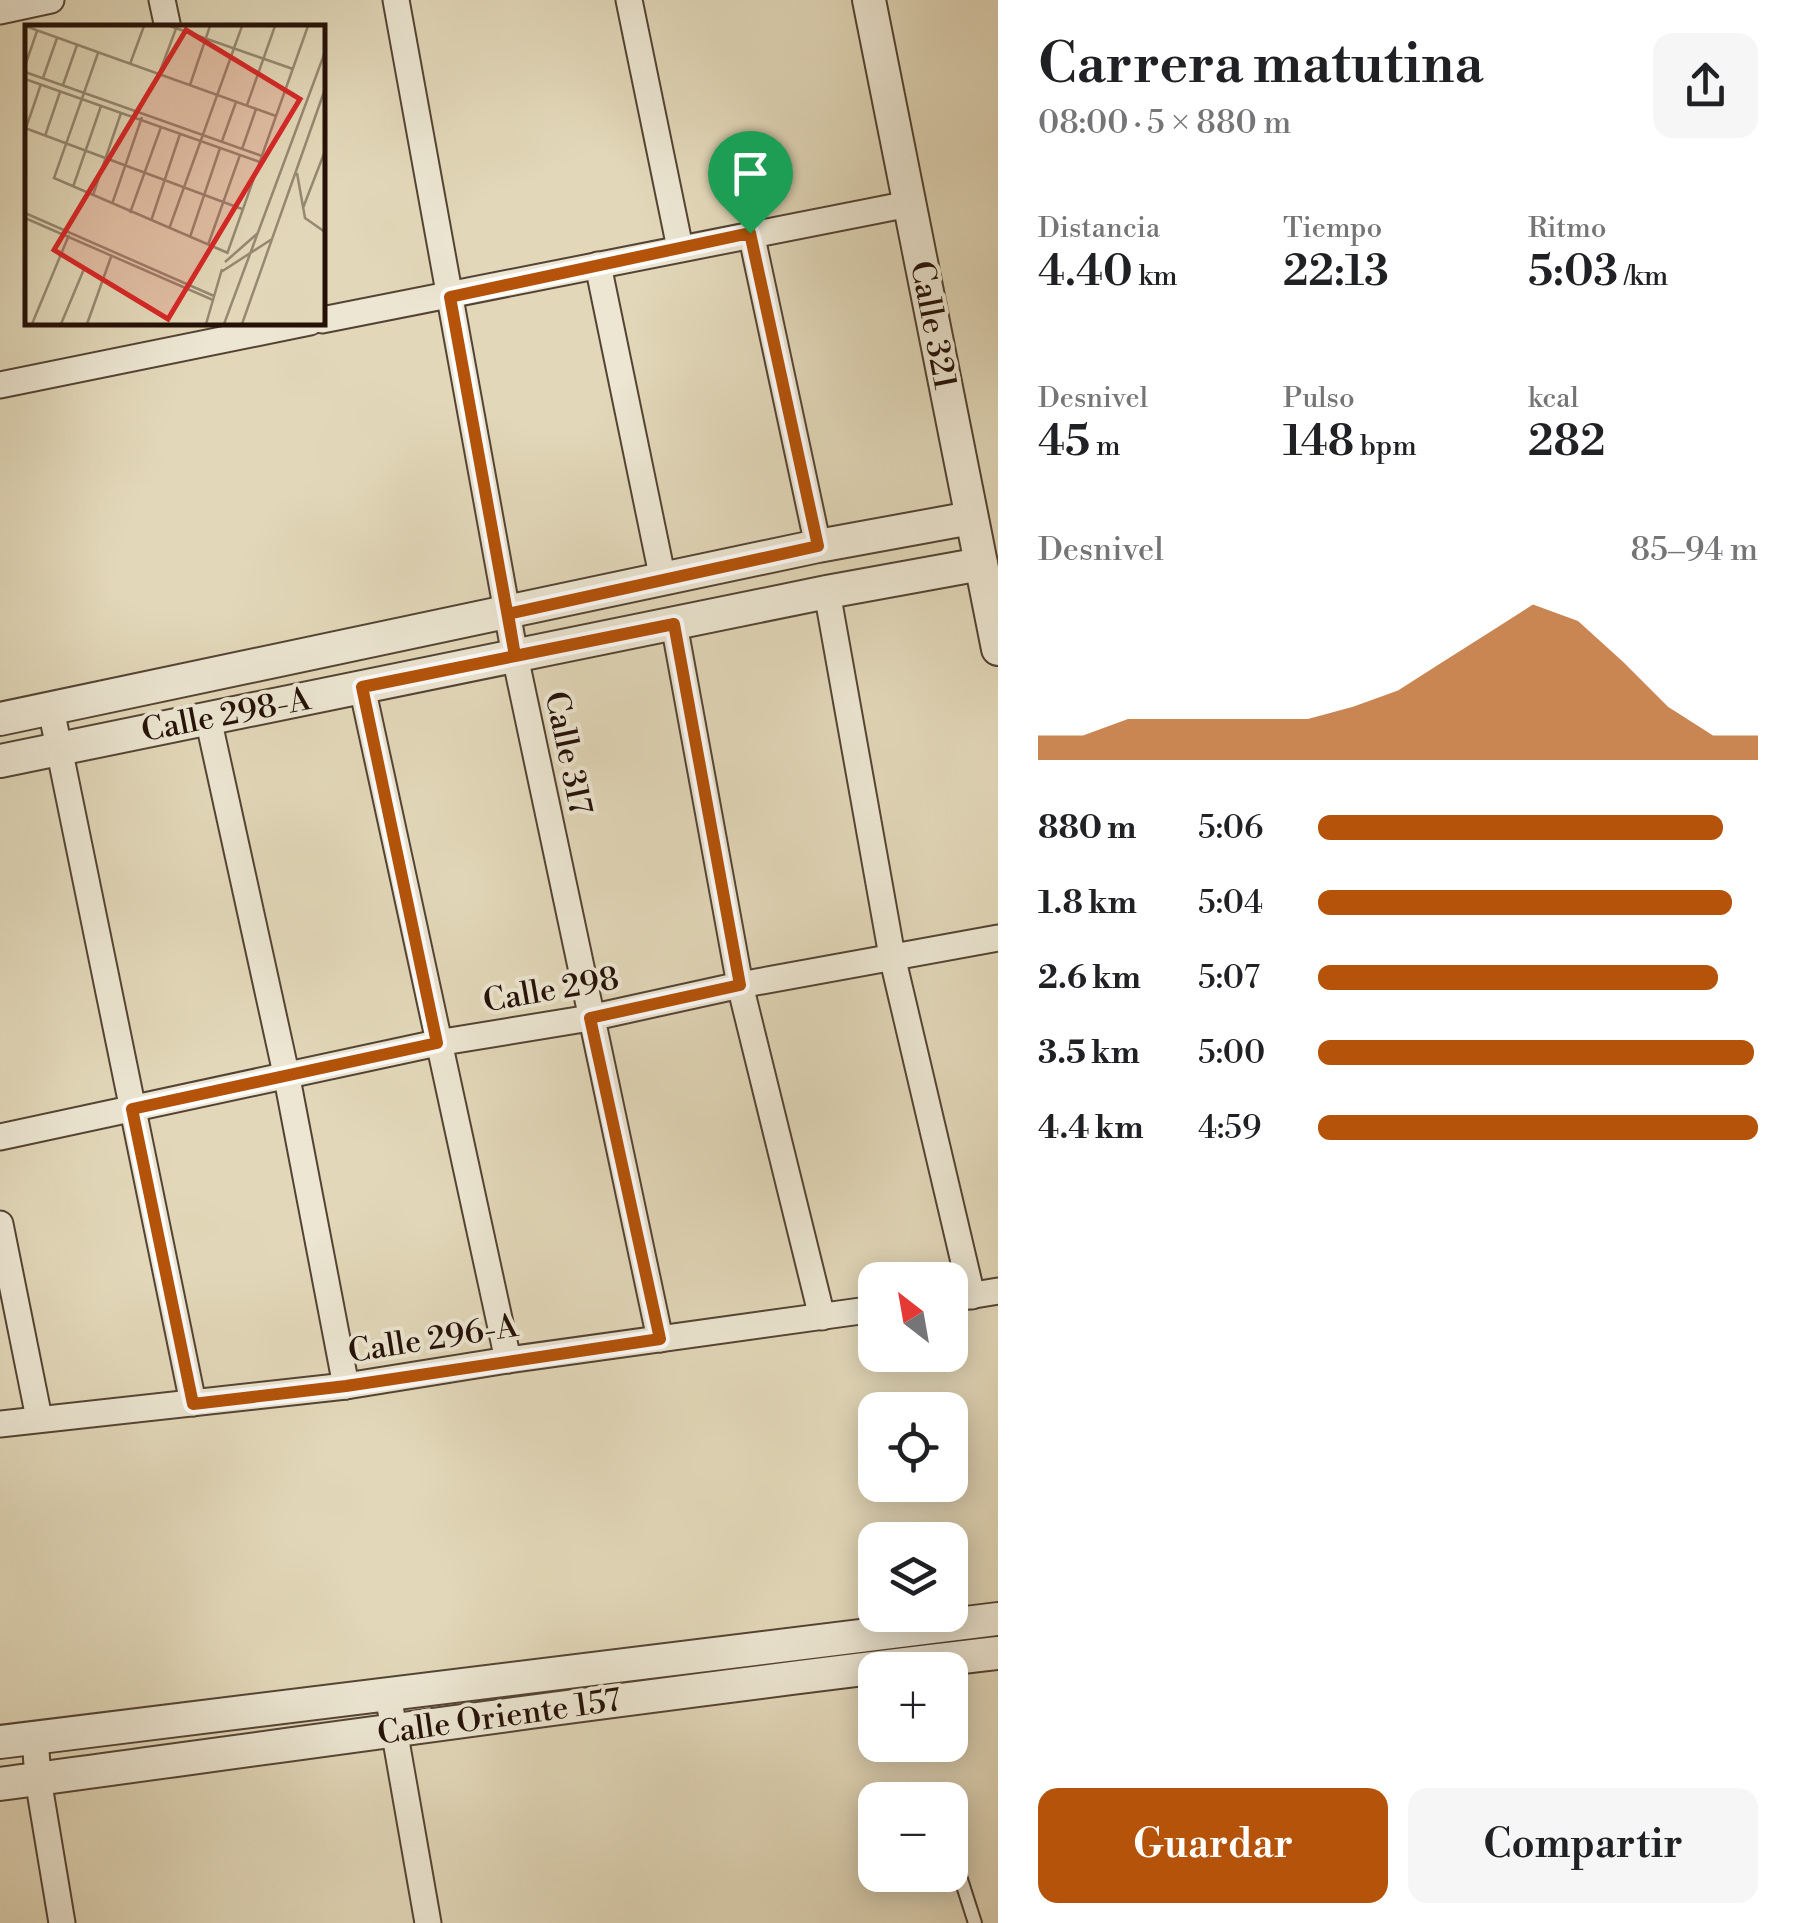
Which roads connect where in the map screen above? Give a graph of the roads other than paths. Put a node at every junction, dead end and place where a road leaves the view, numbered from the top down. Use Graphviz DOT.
graph roads {
  1 [pos="50,0"];
  2 [pos="162,0"];
  3 [pos="396,0"];
  4 [pos="628,0"];
  5 [pos="869,0"];
  6 [pos="0,11"];
  7 [pos="167,25"];
  8 [pos="909,204"];
  9 [pos="750,233"];
  10 [pos="680,248"];
  11 [pos="598,265"];
  12 [pos="450,297"];
  13 [pos="325,319"];
  14 [pos="280,325"];
  15 [pos="231,330"];
  16 [pos="0,385"];
  17 [pos="972,518"];
  18 [pos="818,546"];
  19 [pos="981,564"];
  20 [pos="663,580"];
  21 [pos="826,592"];
  22 [pos="508,614"];
  23 [pos="674,624"];
  24 [pos="998,649"];
  25 [pos="515,656"];
  26 [pos="362,687"];
  27 [pos="51,709"];
  28 [pos="208,718"];
  29 [pos="0,719"];
  30 [pos="56,749"];
  31 [pos="0,761"];
  32 [pos="998,938"];
  33 [pos="892,956"];
  34 [pos="740,985"];
  35 [pos="590,1018"];
  36 [pos="437,1043"];
  37 [pos="286,1078"];
  38 [pos="132,1109"];
  39 [pos="0,1137"];
  40 [pos="0,1224"];
  41 [pos="954,1262"];
  42 [pos="998,1291"];
  43 [pos="968,1296"];
  44 [pos="858,1312"];
  45 [pos="822,1317"];
  46 [pos="660,1339"];
  47 [pos="508,1360"];
  48 [pos="346,1386"];
  49 [pos="193,1404"];
  50 [pos="39,1418"];
  51 [pos="0,1424"];
  52 [pos="998,1619"];
  53 [pos="998,1653"];
  54 [pos="388,1694"];
  55 [pos="393,1733"];
  56 [pos="34,1737"];
  57 [pos="0,1742"];
  58 [pos="38,1778"];
  59 [pos="0,1784"];
  60 [pos="965,1892"];
  61 [pos="62,1923"];
  62 [pos="428,1923"];
  63 [pos="975,1923"];
  1 -- 6 [label="street"];
  2 -- 7 [label="street"];
  3 -- 12 [label="street, Calle 317"];
  4 -- 10 [label="street"];
  5 -- 8 [label="street, Calle 321"];
  8 -- 9 [label="street"];
  8 -- 17 [label="street, Calle 321"];
  9 -- 10 [label="street"];
  9 -- 18 [label="street"];
  10 -- 11 [label="street"];
  11 -- 12 [label="street"];
  11 -- 20 [label="street"];
  12 -- 13 [label="street"];
  12 -- 22 [label="street, Calle 317"];
  14 -- 15 [label="street"];
  15 -- 16 [label="street"];
  17 -- 18 [label="street, Calle 298-A"];
  17 -- 19 [label="street, Calle 321"];
  18 -- 20 [label="street, Calle 298-A"];
  19 -- 21 [label="street, Calle 298-A"];
  19 -- 24 [label="street, Calle 321"];
  20 -- 22 [label="street, Calle 298-A"];
  21 -- 23 [label="street, Calle 298-A"];
  21 -- 33 [label="street"];
  22 -- 25 [label="street, Calle 317"];
  22 -- 27 [label="street, Calle 298-A"];
  23 -- 25 [label="street, Calle 298-A"];
  23 -- 34 [label="street"];
  25 -- 26 [label="street, Calle 298-A"];
  25 -- 35 [label="street, Calle 317"];
  26 -- 28 [label="street, Calle 298-A"];
  26 -- 36 [label="street"];
  27 -- 29 [label="street, Calle 298-A"];
  27 -- 30 [label="street"];
  28 -- 30 [label="street, Calle 298-A"];
  28 -- 37 [label="street"];
  30 -- 31 [label="street, Calle 298-A"];
  30 -- 38 [label="street"];
  32 -- 33 [label="street, Calle 298"];
  33 -- 34 [label="street, Calle 298"];
  33 -- 41 [label="street"];
  34 -- 35 [label="street, Calle 298"];
  34 -- 45 [label="street"];
  35 -- 36 [label="street, Calle 298"];
  35 -- 46 [label="street, Calle 317"];
  36 -- 37 [label="street, Calle 298"];
  36 -- 47 [label="street"];
  37 -- 38 [label="street, Calle 298"];
  37 -- 48 [label="street"];
  38 -- 39 [label="street, Calle 298"];
  38 -- 49 [label="street"];
  40 -- 50 [label="street"];
  42 -- 43 [label="street"];
  44 -- 45 [label="street, Calle 296-A"];
  45 -- 46 [label="street, Calle 296-A"];
  46 -- 47 [label="street, Calle 296-A"];
  47 -- 48 [label="street, Calle 296-A"];
  48 -- 49 [label="street, Calle 296-A"];
  49 -- 50 [label="street, Calle 296-A"];
  50 -- 51 [label="street, Calle 296-A"];
  52 -- 54 [label="street, Calle Oriente 157"];
  53 -- 55 [label="street, Calle Oriente 157"];
  54 -- 55 [label="street"];
  54 -- 56 [label="street, Calle Oriente 157"];
  55 -- 58 [label="street, Calle Oriente 157"];
  55 -- 62 [label="street"];
  56 -- 57 [label="street, Calle Oriente 157"];
  56 -- 58 [label="street"];
  58 -- 59 [label="street, Calle Oriente 157"];
  58 -- 61 [label="street"];
  60 -- 63 [label="lane"];
}
